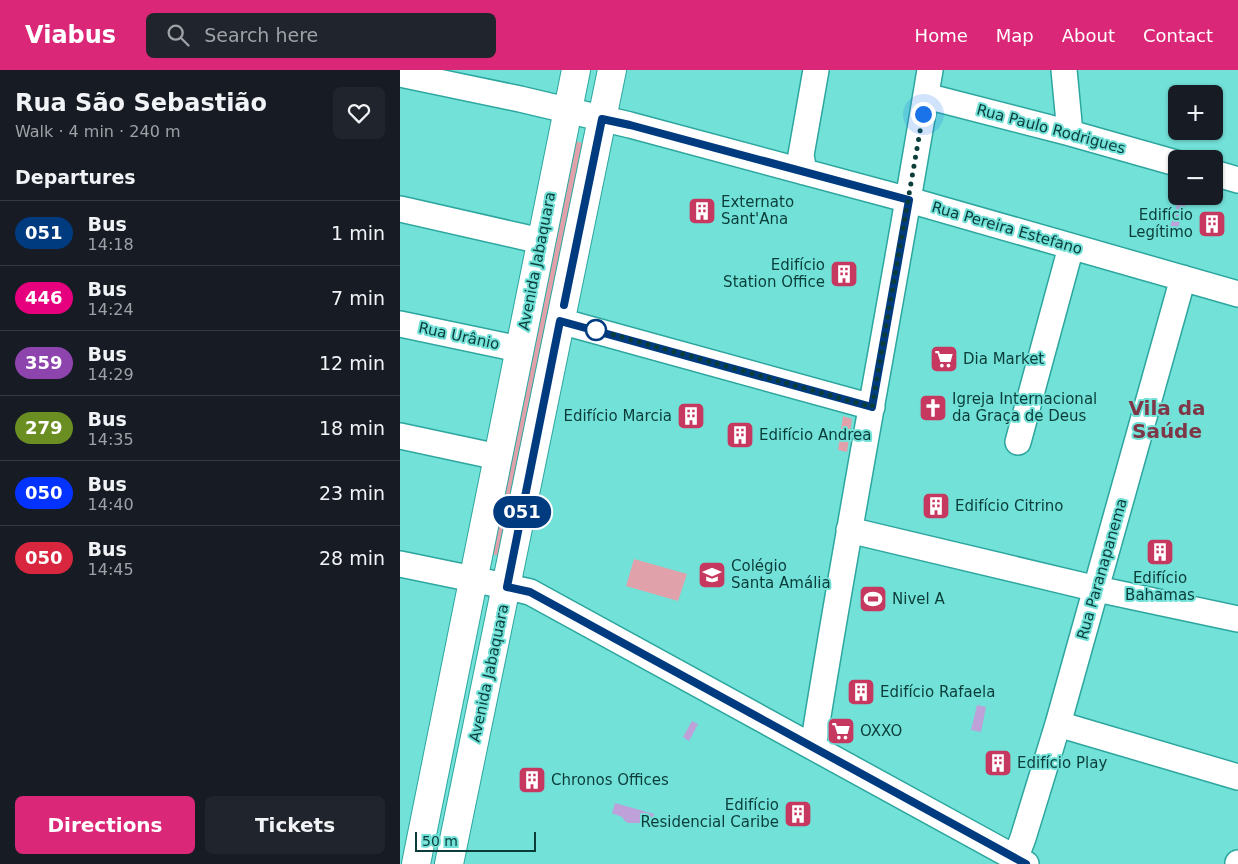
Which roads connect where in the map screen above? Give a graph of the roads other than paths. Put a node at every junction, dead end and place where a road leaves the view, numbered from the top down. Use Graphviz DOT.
graph roads {
  1 [pos="576,70"];
  2 [pos="612,70"];
  3 [pos="816,70"];
  4 [pos="930,70"];
  5 [pos="1064,70"];
  6 [pos="400,74"];
  7 [pos="926,96"];
  8 [pos="567,110"];
  9 [pos="602,119"];
  10 [pos="1070,133"];
  11 [pos="1168,161"];
  12 [pos="804,172"];
  13 [pos="1223,176"];
  14 [pos="1238,180"];
  15 [pos="909,200"];
  16 [pos="400,210"];
  17 [pos="541,241"];
  18 [pos="1071,247"];
  19 [pos="1183,278"];
  20 [pos="1238,294"];
  21 [pos="560,321"];
  22 [pos="400,324"];
  23 [pos="519,349"];
  24 [pos="872,407"];
  25 [pos="400,436"];
  26 [pos="1018,442"];
  27 [pos="498,457"];
  28 [pos="849,530"];
  29 [pos="400,564"];
  30 [pos="473,579"];
  31 [pos="507,587"];
  32 [pos="1097,589"];
  33 [pos="1238,619"];
  34 [pos="1058,724"];
  35 [pos="813,746"];
  36 [pos="1238,777"];
  37 [pos="1021,861"];
  38 [pos="416,864"];
  39 [pos="450,864"];
  1 -- 8 [label="main road, Avenida Jabaquara"];
  2 -- 9 [label="main road, Avenida Jabaquara"];
  3 -- 12 [label="street"];
  4 -- 7 [label="street"];
  5 -- 10 [label="street"];
  6 -- 8 [label="street, Rua Pereira Estefano"];
  7 -- 10 [label="street, Rua Paulo Rodrigues"];
  7 -- 15 [label="street"];
  8 -- 9 [label="street, Rua Pereira Estefano"];
  8 -- 17 [label="main road, Avenida Jabaquara"];
  9 -- 12 [label="street, Rua Pereira Estefano"];
  9 -- 21 [label="main road, Avenida Jabaquara"];
  10 -- 11 [label="street, Rua Paulo Rodrigues"];
  12 -- 15 [label="street, Rua Pereira Estefano"];
  13 -- 14 [label="street"];
  15 -- 18 [label="street, Rua Pereira Estefano"];
  15 -- 24 [label="street"];
  16 -- 17 [label="street"];
  17 -- 23 [label="main road, Avenida Jabaquara"];
  18 -- 19 [label="street, Rua Pereira Estefano"];
  18 -- 26 [label="street"];
  19 -- 20 [label="street, Rua Pereira Estefano"];
  19 -- 32 [label="street, Rua Paranapanema"];
  21 -- 24 [label="street"];
  21 -- 31 [label="main road, Avenida Jabaquara"];
  22 -- 23 [label="street, Rua Urânio"];
  23 -- 27 [label="main road, Avenida Jabaquara"];
  24 -- 28 [label="street"];
  25 -- 27 [label="street"];
  27 -- 30 [label="main road, Avenida Jabaquara"];
  28 -- 32 [label="street"];
  28 -- 35 [label="street"];
  29 -- 30 [label="street"];
  30 -- 31 [label="street"];
  30 -- 38 [label="main road, Avenida Jabaquara"];
  31 -- 35 [label="street"];
  31 -- 39 [label="main road, Avenida Jabaquara"];
  32 -- 33 [label="street"];
  32 -- 34 [label="street, Rua Paranapanema"];
  34 -- 36 [label="street"];
  34 -- 37 [label="street, Rua Paranapanema"];
  35 -- 37 [label="street"];
}
